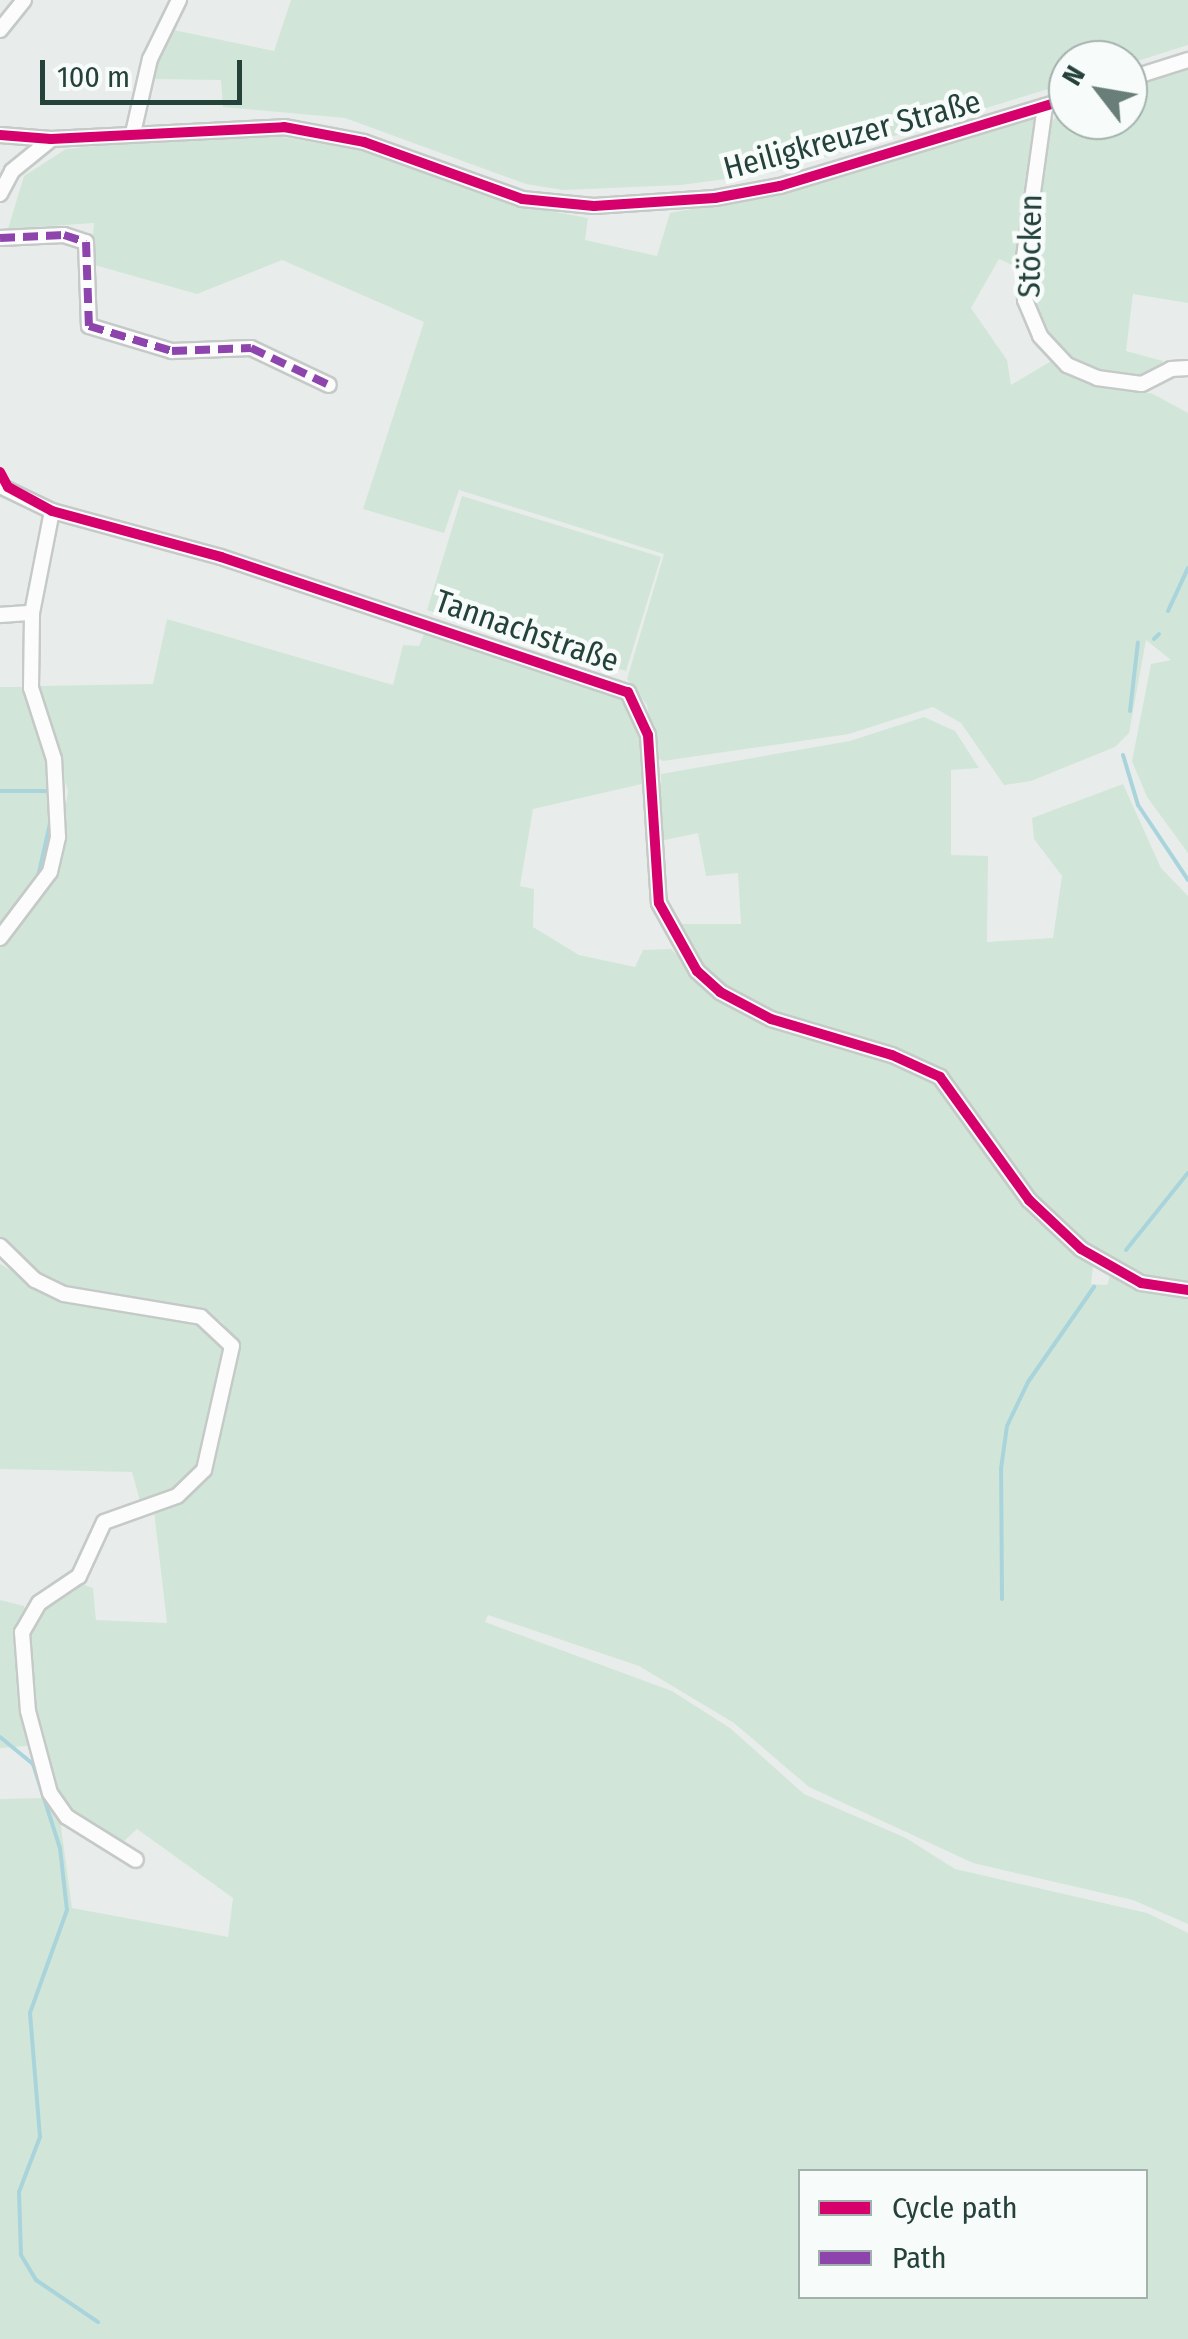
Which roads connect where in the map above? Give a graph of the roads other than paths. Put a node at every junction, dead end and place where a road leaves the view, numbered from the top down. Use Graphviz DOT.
graph roads {
  1 [pos="179,0"];
  2 [pos="13,5"];
  3 [pos="0,30"];
  4 [pos="1188,60"];
  5 [pos="1148,73"];
  6 [pos="1048,105"];
  7 [pos="1044,106"];
  8 [pos="132,133"];
  9 [pos="0,135"];
  10 [pos="51,139"];
  11 [pos="4,172"];
  12 [pos="0,194"];
  13 [pos="0,238"];
  14 [pos="1188,368"];
  15 [pos="330,386"];
  16 [pos="0,472"];
  17 [pos="4,487"];
  18 [pos="52,511"];
  19 [pos="32,613"];
  20 [pos="0,615"];
  21 [pos="0,938"];
  22 [pos="0,1246"];
  23 [pos="1188,1290"];
  24 [pos="136,1860"];
  1 -- 8 [label="street"];
  2 -- 3 [label="street"];
  4 -- 5 [label="street"];
  6 -- 7 [label="street, Heiligkreuzer Straße"];
  7 -- 8 [label="street, Heiligkreuzer Straße"];
  7 -- 14 [label="street, Stöcken"];
  8 -- 10 [label="street, Heiligkreuzer Straße"];
  9 -- 10 [label="street, Heiligkreuzer Straße"];
  10 -- 11 [label="street"];
  11 -- 12 [label="street"];
  13 -- 15 [label="street"];
  16 -- 17 [label="street, Tannachstraße"];
  17 -- 18 [label="street, Tannachstraße"];
  18 -- 19 [label="street"];
  18 -- 23 [label="street, Tannachstraße"];
  19 -- 20 [label="street"];
  19 -- 21 [label="street"];
  22 -- 24 [label="street"];
}
